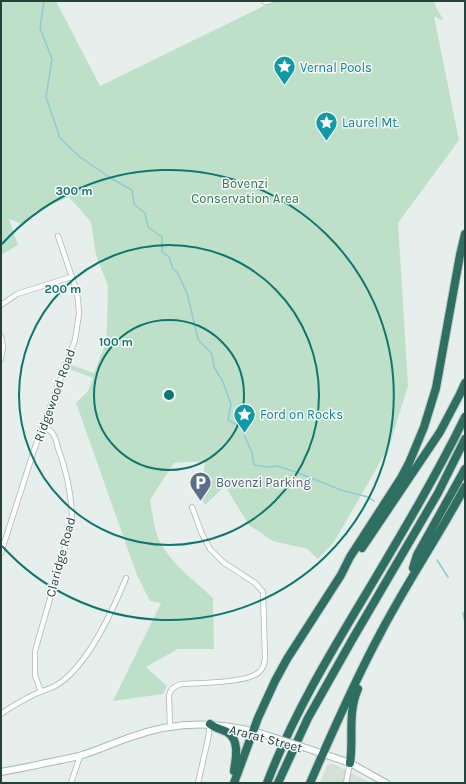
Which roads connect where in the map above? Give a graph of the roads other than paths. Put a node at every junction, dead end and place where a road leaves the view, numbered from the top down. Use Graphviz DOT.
graph roads {
  1 [pos="264,1"];
  2 [pos="270,1"];
  3 [pos="465,234"];
  4 [pos="58,236"];
  5 [pos="71,277"];
  6 [pos="1,305"];
  7 [pos="1,336"];
  8 [pos="1,359"];
  9 [pos="465,383"];
  10 [pos="465,417"];
  11 [pos="42,427"];
  12 [pos="465,439"];
  13 [pos="465,470"];
  14 [pos="465,487"];
  15 [pos="192,507"];
  16 [pos="1,553"];
  17 [pos="342,574"];
  18 [pos="126,578"];
  19 [pos="408,582"];
  20 [pos="366,661"];
  21 [pos="41,692"];
  22 [pos="1,714"];
  23 [pos="210,724"];
  24 [pos="170,726"];
  25 [pos="253,731"];
  26 [pos="323,754"];
  27 [pos="80,756"];
  28 [pos="350,763"];
  29 [pos="1,772"];
  30 [pos="71,783"];
  31 [pos="198,783"];
  32 [pos="233,783"];
  33 [pos="267,783"];
  34 [pos="278,783"];
  35 [pos="310,783"];
  36 [pos="346,783"];
  37 [pos="386,783"];
  1 -- 2 [label="street"];
  3 -- 17 [label="highway"];
  4 -- 5 [label="street, Ridgewood Road"];
  5 -- 6 [label="street"];
  5 -- 11 [label="street, Ridgewood Road"];
  7 -- 8 [label="street"];
  9 -- 17 [label="highway"];
  10 -- 33 [label="highway"];
  11 -- 16 [label="street, Ridgewood Road"];
  11 -- 21 [label="street, Claridge Road"];
  12 -- 34 [label="highway"];
  13 -- 19 [label="highway"];
  14 -- 19 [label="highway"];
  15 -- 24 [label="street"];
  17 -- 25 [label="highway"];
  18 -- 21 [label="street"];
  19 -- 20 [label="highway"];
  20 -- 26 [label="highway"];
  20 -- 28 [label="highway"];
  21 -- 22 [label="street"];
  23 -- 24 [label="main road, Ararat Street"];
  23 -- 25 [label="main road, Ararat Street"];
  23 -- 31 [label="street"];
  23 -- 32 [label="highway"];
  24 -- 27 [label="main road, Ararat Street"];
  25 -- 26 [label="main road, Ararat Street, bridge"];
  25 -- 32 [label="highway"];
  26 -- 28 [label="main road, Ararat Street"];
  26 -- 35 [label="highway"];
  27 -- 29 [label="main road, Ararat Street"];
  27 -- 30 [label="street"];
  28 -- 36 [label="street"];
  28 -- 37 [label="main road, Ararat Street"];
}
